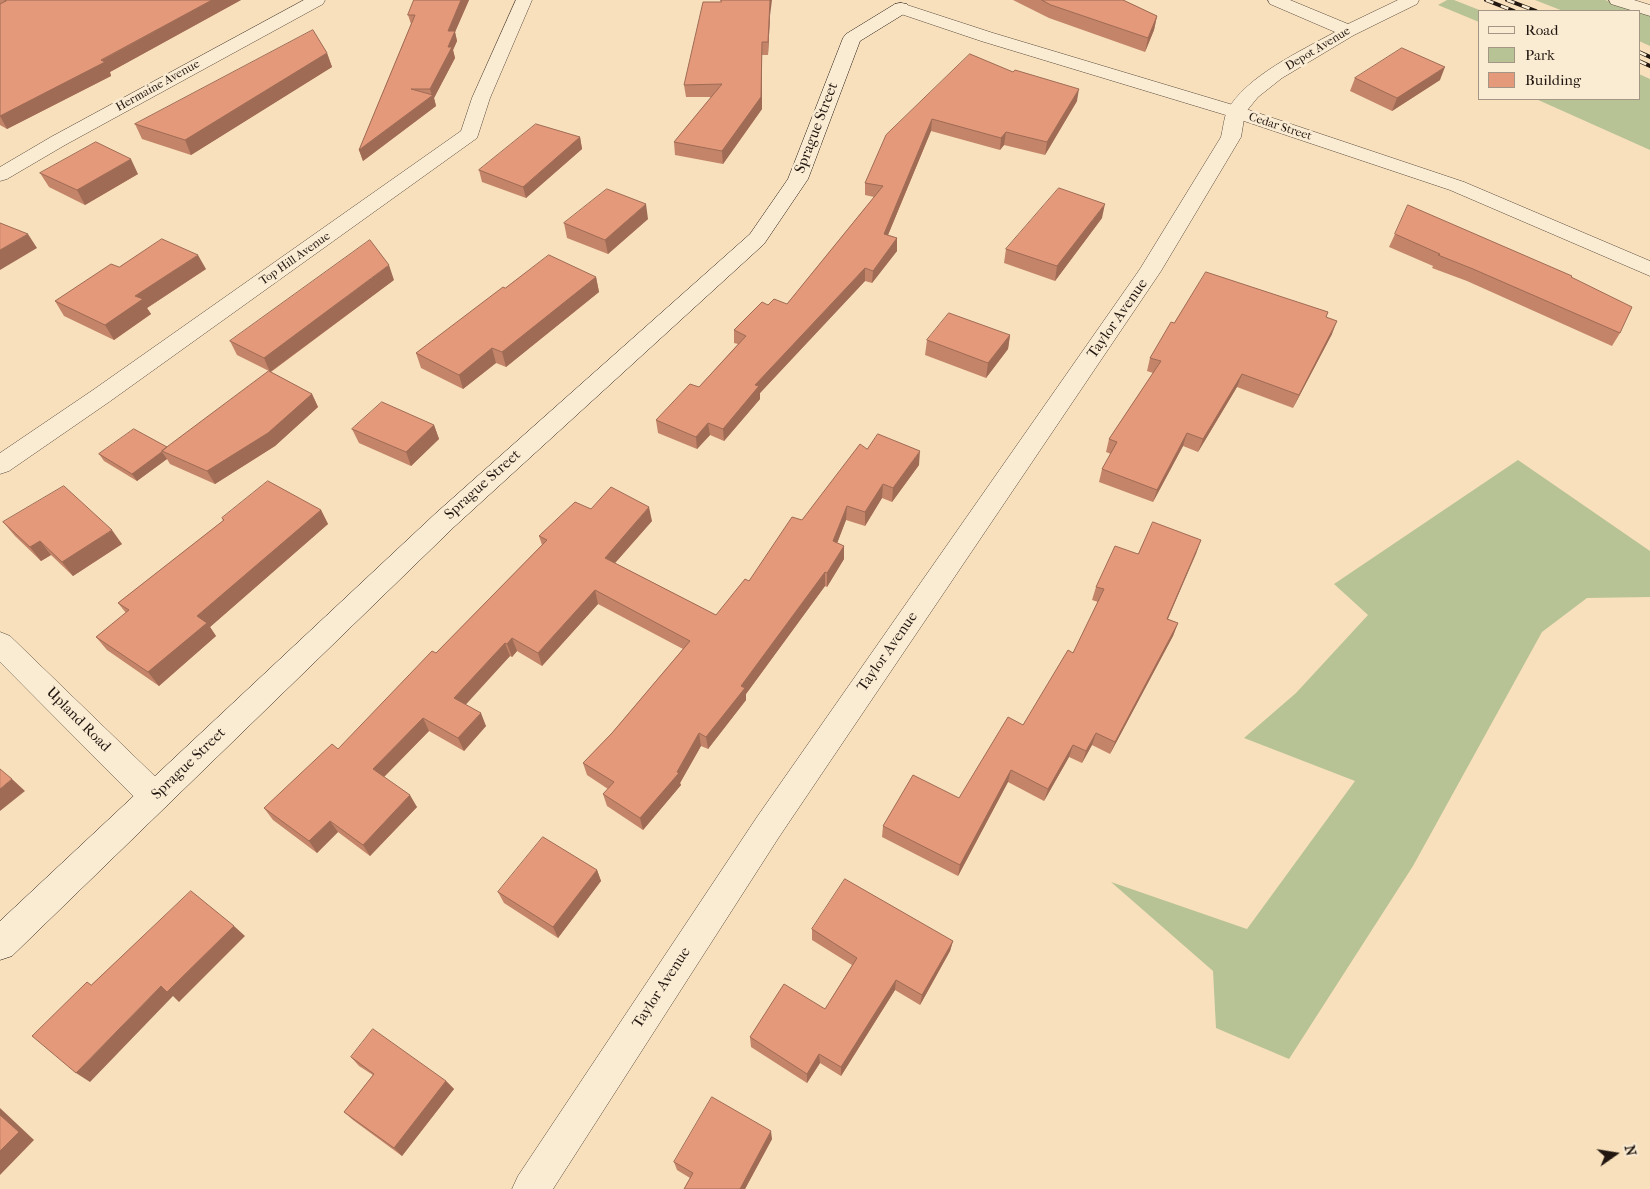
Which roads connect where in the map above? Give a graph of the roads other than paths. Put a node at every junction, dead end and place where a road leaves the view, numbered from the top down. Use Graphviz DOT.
graph roads {
  1 [pos="317,0"];
  2 [pos="524,0"];
  3 [pos="1276,0"];
  4 [pos="1411,0"];
  5 [pos="1617,0"];
  6 [pos="894,4"];
  7 [pos="1650,11"];
  8 [pos="1348,31"];
  9 [pos="1236,112"];
  10 [pos="0,175"];
  11 [pos="1650,270"];
  12 [pos="0,465"];
  13 [pos="0,644"];
  14 [pos="155,797"];
  15 [pos="0,944"];
  16 [pos="531,1189"];
  1 -- 10 [label="street, Hermaine Avenue"];
  2 -- 12 [label="street, Top Hill Avenue"];
  3 -- 8 [label="street"];
  4 -- 8 [label="street, Depot Avenue"];
  5 -- 7 [label="street"];
  6 -- 9 [label="street, Cedar Street"];
  6 -- 14 [label="street, Sprague Street"];
  8 -- 9 [label="street, Depot Avenue"];
  9 -- 11 [label="street, Cedar Street"];
  9 -- 16 [label="street, Taylor Avenue"];
  13 -- 14 [label="street, Upland Road"];
  14 -- 15 [label="street, Sprague Street"];
}
